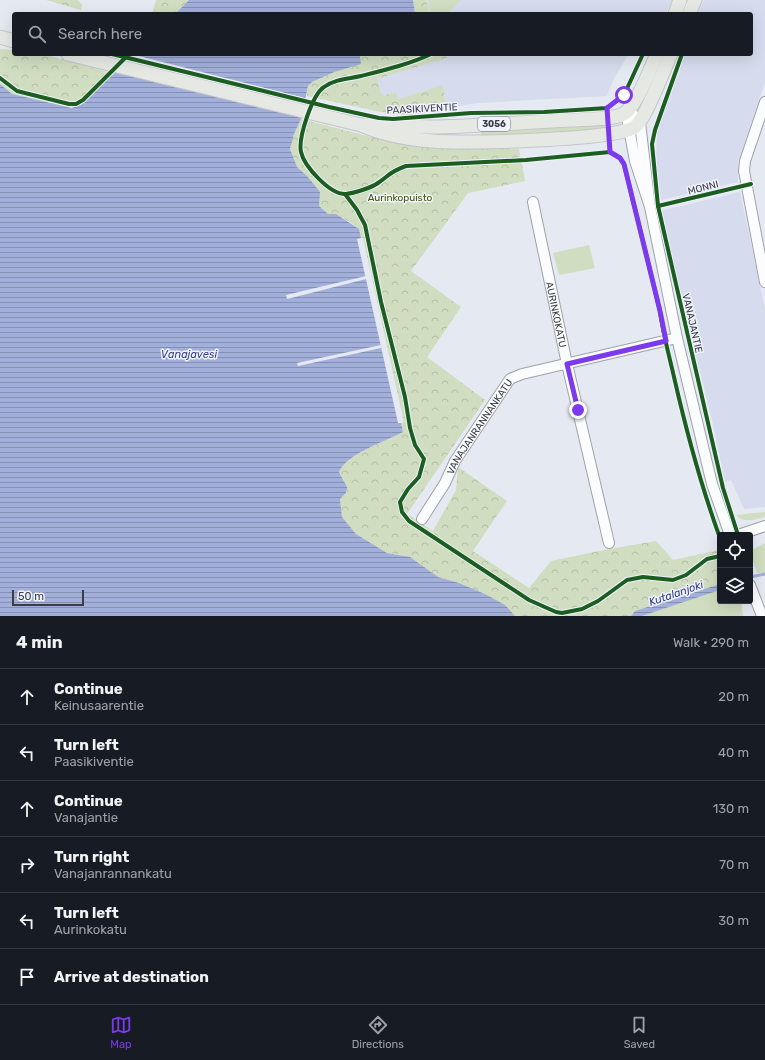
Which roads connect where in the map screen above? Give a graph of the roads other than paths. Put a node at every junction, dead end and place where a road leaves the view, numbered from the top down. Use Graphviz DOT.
graph roads {
  1 [pos="680,0"];
  2 [pos="695,0"];
  3 [pos="676,12"];
  4 [pos="690,12"];
  5 [pos="0,37"];
  6 [pos="12,40"];
  7 [pos="0,44"];
  8 [pos="12,46"];
  9 [pos="76,56"];
  10 [pos="656,56"];
  11 [pos="670,56"];
  12 [pos="765,102"];
  13 [pos="626,112"];
  14 [pos="640,122"];
  15 [pos="361,125"];
  16 [pos="629,131"];
  17 [pos="533,202"];
  18 [pos="650,207"];
  19 [pos="765,282"];
  20 [pos="677,338"];
  21 [pos="567,364"];
  22 [pos="422,519"];
  23 [pos="765,526"];
  24 [pos="729,532"];
  25 [pos="747,532"];
  26 [pos="608,543"];
  27 [pos="753,594"];
  28 [pos="762,616"];
  1 -- 3 [label="main road"];
  2 -- 4 [label="main road"];
  5 -- 6 [label="main road"];
  7 -- 8 [label="main road"];
  9 -- 15 [label="main road, PAASIKIVENTIE / 3056"];
  10 -- 13 [label="main road"];
  11 -- 14 [label="main road"];
  12 -- 19 [label="street"];
  13 -- 14 [label="street"];
  13 -- 15 [label="main road, PAASIKIVENTIE / 3056"];
  13 -- 16 [label="street, VANAJANTIE"];
  14 -- 16 [label="main road"];
  14 -- 18 [label="street, VANAJANTIE"];
  15 -- 16 [label="main road, PAASIKIVENTIE / 3056"];
  16 -- 18 [label="street, VANAJANTIE"];
  17 -- 21 [label="street, AURINKOKATU"];
  18 -- 20 [label="street, VANAJANTIE"];
  20 -- 21 [label="street, VANAJANRANNANKATU"];
  20 -- 24 [label="street, VANAJANTIE"];
  21 -- 22 [label="street, VANAJANRANNANKATU"];
  21 -- 26 [label="street, AURINKOKATU"];
  23 -- 25 [label="street"];
  27 -- 28 [label="street"];
}
